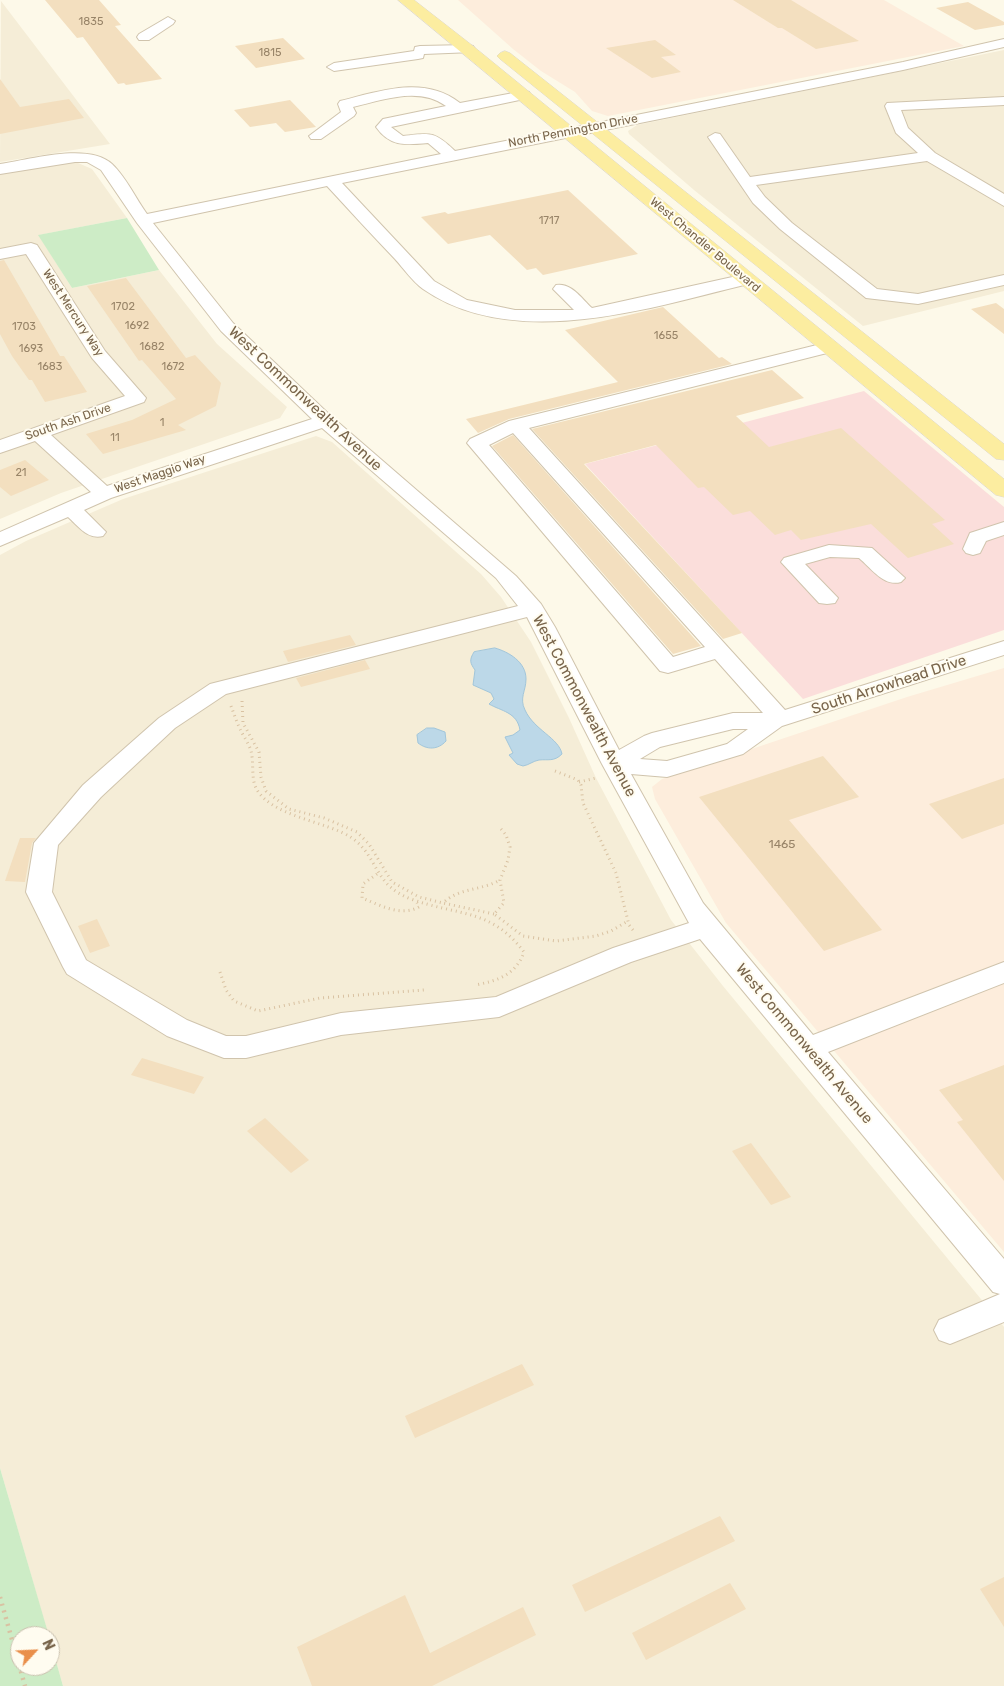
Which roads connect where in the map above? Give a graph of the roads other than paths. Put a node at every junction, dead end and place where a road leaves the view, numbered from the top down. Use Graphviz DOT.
graph roads {
  1 [pos="405,0"];
  2 [pos="168,21"];
  3 [pos="144,37"];
  4 [pos="1004,43"];
  5 [pos="493,46"];
  6 [pos="468,49"];
  7 [pos="334,67"];
  8 [pos="524,95"];
  9 [pos="1004,101"];
  10 [pos="457,108"];
  11 [pos="595,126"];
  12 [pos="569,132"];
  13 [pos="316,136"];
  14 [pos="715,137"];
  15 [pos="452,156"];
  16 [pos="930,156"];
  17 [pos="0,169"];
  18 [pos="332,182"];
  19 [pos="746,182"];
  20 [pos="1004,201"];
  21 [pos="143,220"];
  22 [pos="0,254"];
  23 [pos="746,279"];
  24 [pos="1004,280"];
  25 [pos="562,289"];
  26 [pos="588,314"];
  27 [pos="829,347"];
  28 [pos="137,398"];
  29 [pos="325,421"];
  30 [pos="516,425"];
  31 [pos="38,433"];
  32 [pos="0,447"];
  33 [pos="1004,454"];
  34 [pos="1004,490"];
  35 [pos="104,494"];
  36 [pos="70,508"];
  37 [pos="1004,528"];
  38 [pos="96,532"];
  39 [pos="0,540"];
  40 [pos="973,549"];
  41 [pos="894,578"];
  42 [pos="827,598"];
  43 [pos="533,610"];
  44 [pos="1004,648"];
  45 [pos="720,650"];
  46 [pos="777,720"];
  47 [pos="605,771"];
  48 [pos="706,927"];
  49 [pos="1004,972"];
  50 [pos="806,1048"];
  51 [pos="1004,1282"];
  52 [pos="1004,1307"];
  53 [pos="950,1330"];
  1 -- 6 [label="main road, West Chandler Boulevard"];
  2 -- 3 [label="street"];
  4 -- 11 [label="street, North Pennington Drive"];
  5 -- 11 [label="main road, West Chandler Boulevard"];
  6 -- 7 [label="street"];
  6 -- 8 [label="main road, West Chandler Boulevard"];
  8 -- 10 [label="street"];
  8 -- 12 [label="main road, West Chandler Boulevard"];
  9 -- 16 [label="street"];
  10 -- 13 [label="street"];
  10 -- 15 [label="street"];
  11 -- 12 [label="street, North Pennington Drive"];
  11 -- 33 [label="main road, West Chandler Boulevard"];
  12 -- 15 [label="street, North Pennington Drive"];
  12 -- 23 [label="main road, West Chandler Boulevard"];
  14 -- 19 [label="street"];
  15 -- 18 [label="street, North Pennington Drive"];
  16 -- 19 [label="street"];
  16 -- 20 [label="street"];
  17 -- 21 [label="street, West Commonwealth Avenue"];
  18 -- 21 [label="street, North Pennington Drive"];
  18 -- 26 [label="street"];
  19 -- 24 [label="street"];
  21 -- 29 [label="street, West Commonwealth Avenue"];
  22 -- 28 [label="street, West Mercury Way"];
  23 -- 26 [label="street"];
  23 -- 27 [label="main road, West Chandler Boulevard"];
  25 -- 26 [label="street"];
  27 -- 30 [label="street"];
  27 -- 34 [label="main road, West Chandler Boulevard"];
  28 -- 31 [label="street, South Ash Drive"];
  29 -- 35 [label="street, West Maggio Way"];
  29 -- 43 [label="street, West Commonwealth Avenue"];
  30 -- 45 [label="street"];
  30 -- 45 [label="street"];
  31 -- 32 [label="street, South Ash Drive"];
  31 -- 35 [label="street"];
  35 -- 36 [label="street, West Maggio Way"];
  36 -- 38 [label="street"];
  36 -- 39 [label="street, West Maggio Way"];
  37 -- 40 [label="street"];
  41 -- 42 [label="street"];
  43 -- 47 [label="street, West Commonwealth Avenue"];
  43 -- 48 [label="street"];
  44 -- 46 [label="street, South Arrowhead Drive"];
  45 -- 46 [label="street"];
  46 -- 47 [label="street, South Arrowhead Drive"];
  47 -- 48 [label="street, West Commonwealth Avenue"];
  48 -- 50 [label="street, West Commonwealth Avenue"];
  49 -- 50 [label="street"];
  50 -- 51 [label="street, West Commonwealth Avenue"];
  52 -- 53 [label="street"];
}
